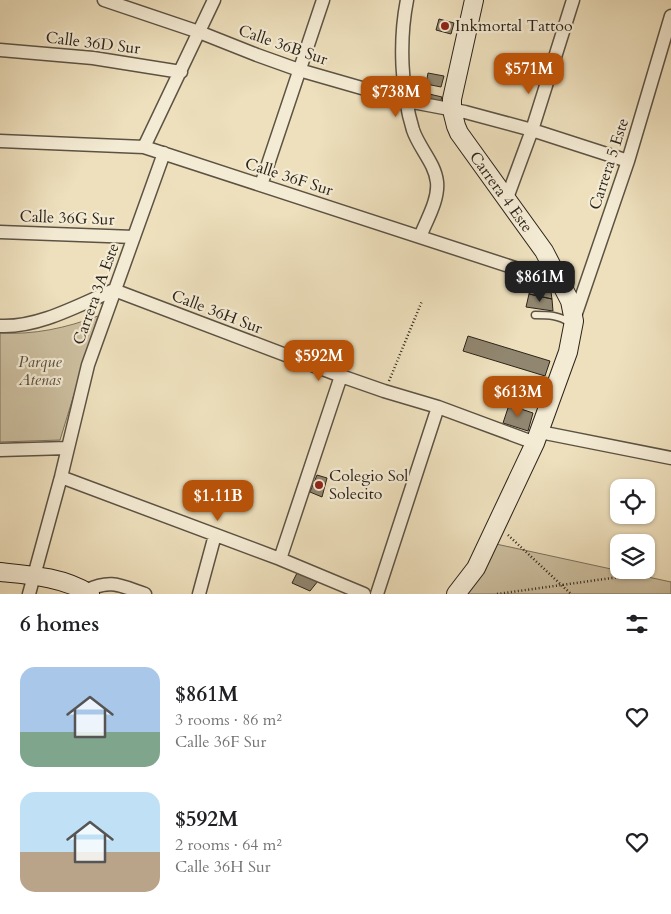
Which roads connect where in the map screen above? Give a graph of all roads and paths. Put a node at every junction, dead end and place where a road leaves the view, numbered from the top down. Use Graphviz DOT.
graph roads {
  1 [pos="104,0"];
  2 [pos="214,0"];
  3 [pos="323,0"];
  4 [pos="407,0"];
  5 [pos="474,0"];
  6 [pos="572,0"];
  7 [pos="671,16"];
  8 [pos="199,32"];
  9 [pos="0,50"];
  10 [pos="299,70"];
  11 [pos="181,72"];
  12 [pos="406,101"];
  13 [pos="452,110"];
  14 [pos="532,130"];
  15 [pos="0,141"];
  16 [pos="144,147"];
  17 [pos="164,153"];
  18 [pos="628,160"];
  19 [pos="261,185"];
  20 [pos="507,198"];
  21 [pos="0,232"];
  22 [pos="134,237"];
  23 [pos="420,237"];
  24 [pos="561,283"];
  25 [pos="114,290"];
  26 [pos="422,301"];
  27 [pos="535,315"];
  28 [pos="573,323"];
  29 [pos="0,326"];
  30 [pos="341,376"];
  31 [pos="384,391"];
  32 [pos="438,407"];
  33 [pos="538,437"];
  34 [pos="67,448"];
  35 [pos="0,450"];
  36 [pos="671,458"];
  37 [pos="61,477"];
  38 [pos="497,525"];
  39 [pos="215,535"];
  40 [pos="280,559"];
  41 [pos="0,572"];
  42 [pos="35,575"];
  43 [pos="610,578"];
  44 [pos="561,585"];
  45 [pos="88,592"];
  46 [pos="29,594"];
  47 [pos="145,594"];
  48 [pos="199,594"];
  49 [pos="364,594"];
  50 [pos="377,594"];
  51 [pos="456,594"];
  52 [pos="497,594"];
  53 [pos="571,594"];
  1 -- 8 [label="street, Calle 36B Sur"];
  2 -- 8 [label="street"];
  3 -- 10 [label="street"];
  4 -- 12 [label="street"];
  5 -- 13 [label="street, Carrera 4 Este"];
  6 -- 14 [label="street"];
  7 -- 18 [label="street, Carrera 5 Este"];
  8 -- 10 [label="street, Calle 36B Sur"];
  8 -- 11 [label="street"];
  9 -- 11 [label="street, Calle 36D Sur"];
  10 -- 12 [label="street, Calle 36B Sur"];
  10 -- 19 [label="street"];
  11 -- 16 [label="street"];
  12 -- 13 [label="street, Calle 36B Sur"];
  12 -- 23 [label="street"];
  13 -- 14 [label="street, Calle 36B Sur"];
  13 -- 20 [label="street, Carrera 4 Este"];
  14 -- 18 [label="street, Calle 36B Sur"];
  14 -- 20 [label="street"];
  15 -- 16 [label="street, Calle 36F Sur"];
  16 -- 17 [label="street, Calle 36F Sur"];
  17 -- 19 [label="street, Calle 36F Sur"];
  17 -- 22 [label="street, Carrera 3A Este"];
  18 -- 28 [label="street, Carrera 5 Este"];
  19 -- 23 [label="street, Calle 36F Sur"];
  20 -- 24 [label="street, Carrera 4 Este"];
  21 -- 22 [label="street, Calle 36G Sur"];
  22 -- 25 [label="street, Carrera 3A Este"];
  23 -- 24 [label="street, Calle 36F Sur"];
  24 -- 28 [label="street, Carrera 4 Este"];
  25 -- 29 [label="street"];
  25 -- 30 [label="street, Calle 36H Sur"];
  25 -- 34 [label="street, Carrera 3A Este"];
  26 -- 31 [label="path"];
  27 -- 28 [label="lane"];
  28 -- 33 [label="street, Carrera 4 Este"];
  30 -- 31 [label="street, Calle 36H Sur"];
  30 -- 40 [label="street"];
  31 -- 32 [label="street, Calle 36H Sur"];
  32 -- 33 [label="street, Calle 36H Sur"];
  32 -- 50 [label="street"];
  33 -- 36 [label="street, Calle 36H Sur"];
  33 -- 38 [label="street, Carrera 4 Este"];
  34 -- 35 [label="street"];
  34 -- 37 [label="street, Carrera 3A Este"];
  37 -- 39 [label="street"];
  37 -- 42 [label="street, Carrera 3A Este"];
  38 -- 44 [label="path"];
  38 -- 51 [label="street, Carrera 4 Este"];
  39 -- 40 [label="street"];
  39 -- 48 [label="street"];
  40 -- 49 [label="street"];
  41 -- 42 [label="street"];
  42 -- 45 [label="street"];
  42 -- 46 [label="street, Carrera 3A Este"];
  43 -- 44 [label="path"];
  44 -- 52 [label="path"];
  44 -- 53 [label="path"];
  45 -- 47 [label="street"];
}
